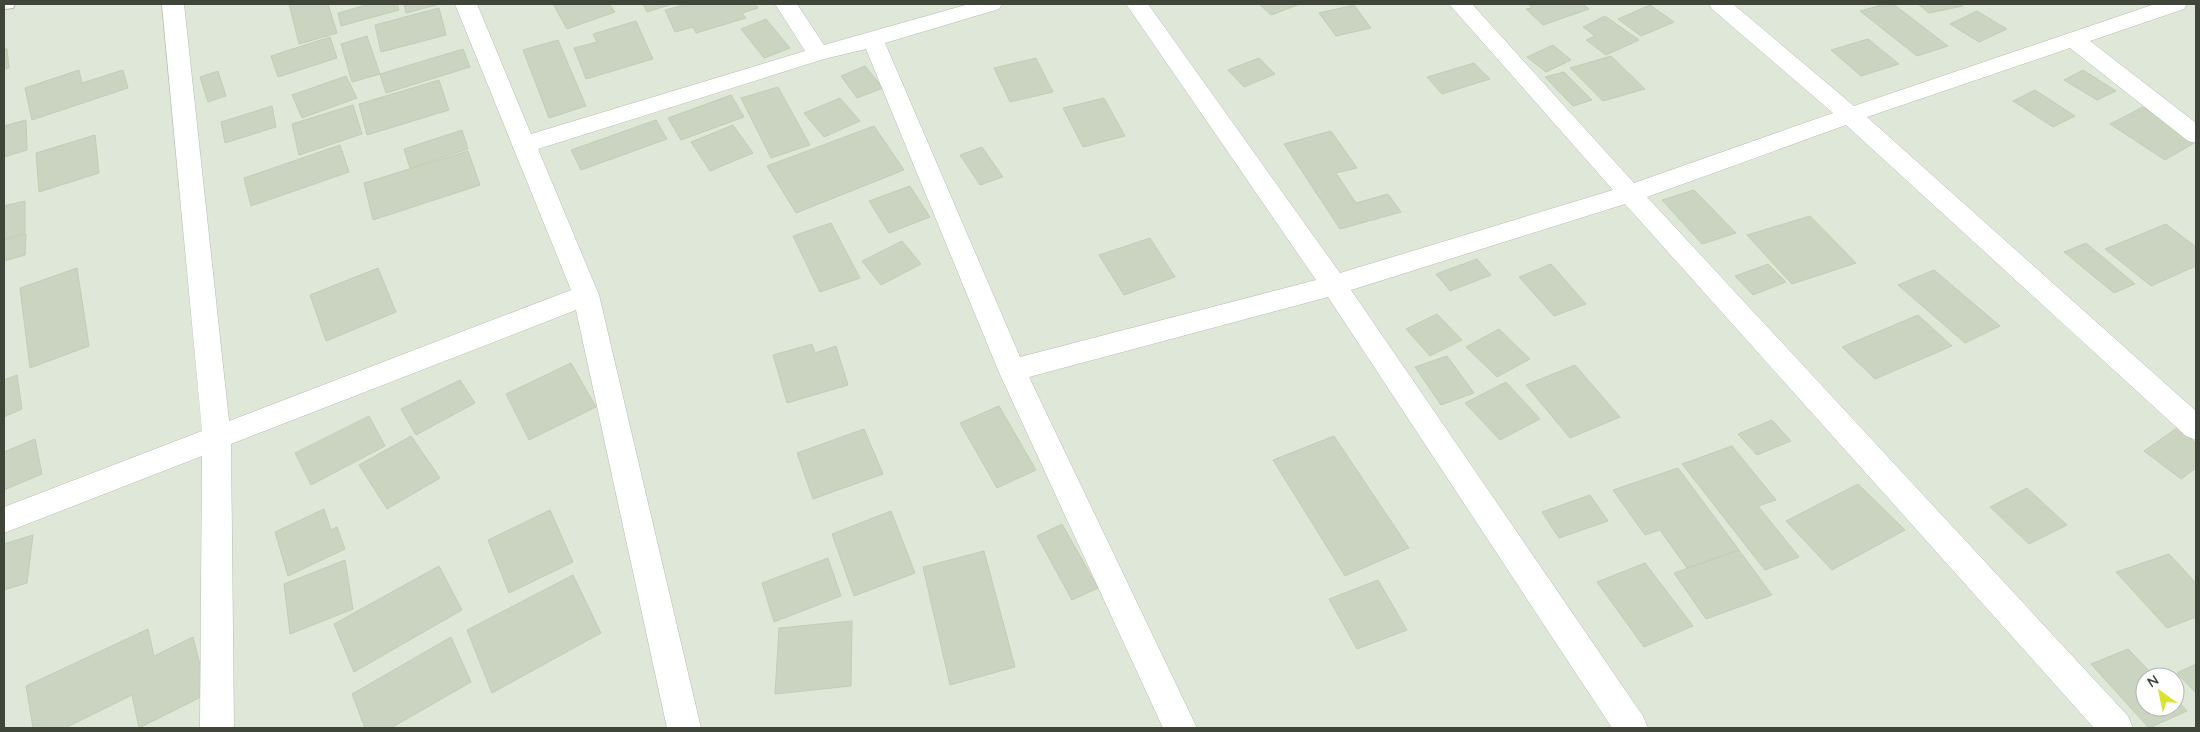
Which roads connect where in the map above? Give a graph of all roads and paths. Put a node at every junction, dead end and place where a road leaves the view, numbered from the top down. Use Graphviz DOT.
graph roads {
  1 [pos="173,4"];
  2 [pos="466,4"];
  3 [pos="786,4"];
  4 [pos="991,4"];
  5 [pos="1136,4"];
  6 [pos="1460,4"];
  7 [pos="1720,4"];
  8 [pos="2176,4"];
  9 [pos="873,40"];
  10 [pos="2074,40"];
  11 [pos="818,54"];
  12 [pos="1850,115"];
  13 [pos="2196,135"];
  14 [pos="523,145"];
  15 [pos="1630,194"];
  16 [pos="1334,285"];
  17 [pos="586,295"];
  18 [pos="1012,370"];
  19 [pos="2196,428"];
  20 [pos="217,438"];
  21 [pos="4,520"];
  22 [pos="217,728"];
  23 [pos="684,728"];
  24 [pos="1180,728"];
  25 [pos="1631,728"];
  26 [pos="2116,728"];
  1 -- 20 [label="street"];
  2 -- 14 [label="street"];
  3 -- 11 [label="street"];
  4 -- 9 [label="street"];
  5 -- 16 [label="street"];
  6 -- 15 [label="street"];
  7 -- 12 [label="street"];
  8 -- 10 [label="street"];
  9 -- 11 [label="street"];
  9 -- 18 [label="street"];
  10 -- 12 [label="street"];
  10 -- 13 [label="street"];
  11 -- 14 [label="street"];
  12 -- 15 [label="street"];
  12 -- 19 [label="street"];
  14 -- 17 [label="street"];
  15 -- 16 [label="street"];
  15 -- 26 [label="street"];
  16 -- 18 [label="street"];
  16 -- 25 [label="street"];
  17 -- 20 [label="street"];
  17 -- 23 [label="street"];
  18 -- 24 [label="street"];
  20 -- 21 [label="street"];
  20 -- 22 [label="street"];
}
